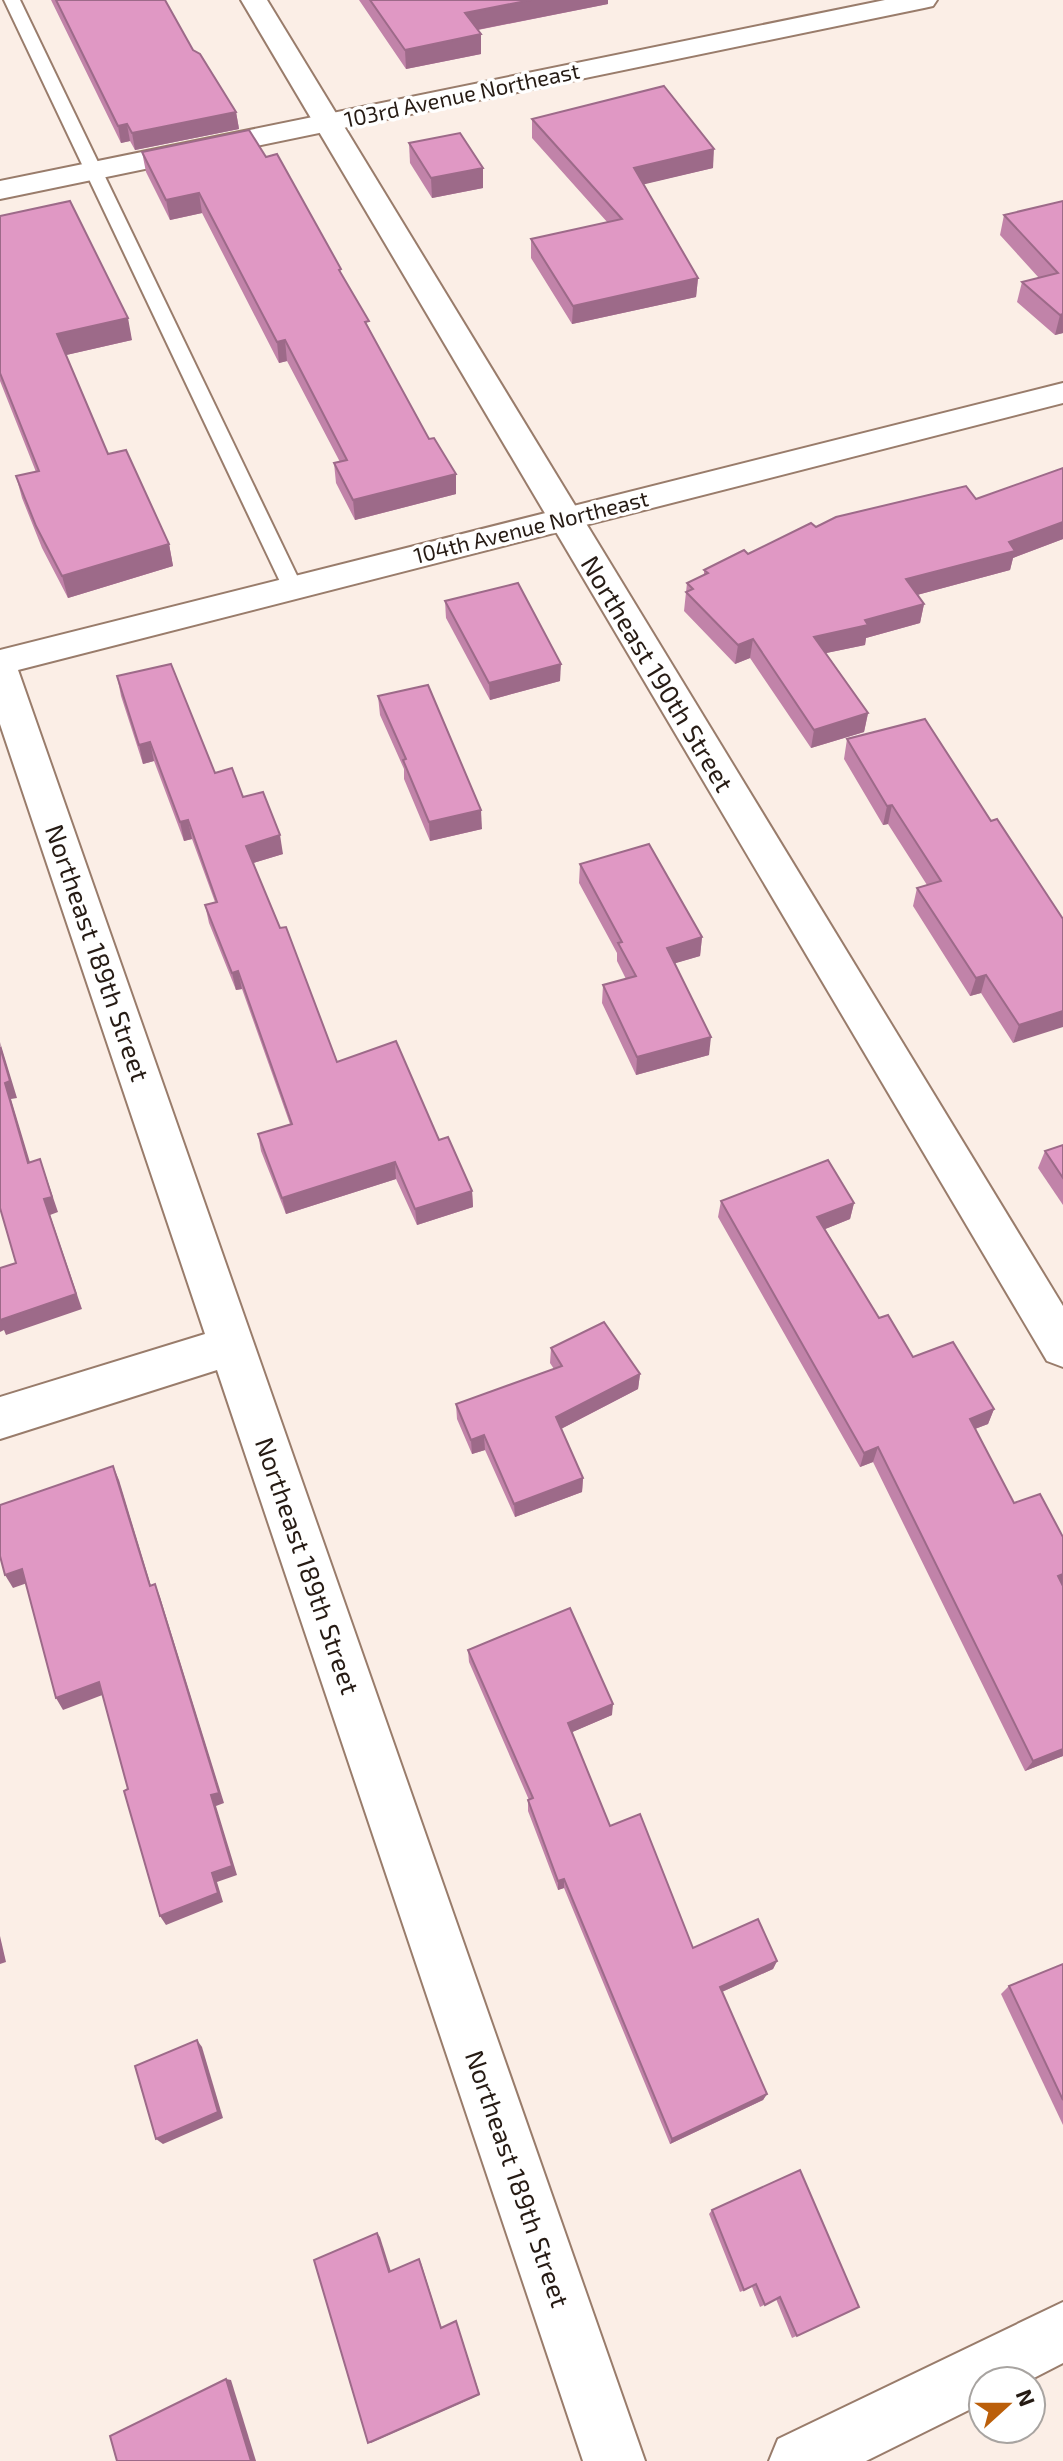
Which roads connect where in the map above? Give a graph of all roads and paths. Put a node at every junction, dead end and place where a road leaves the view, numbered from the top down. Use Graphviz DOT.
graph roads {
  1 [pos="12,0"];
  2 [pos="254,0"];
  3 [pos="924,0"];
  4 [pos="327,122"];
  5 [pos="92,171"];
  6 [pos="0,190"];
  7 [pos="1063,393"];
  8 [pos="564,519"];
  9 [pos="293,588"];
  10 [pos="0,662"];
  11 [pos="0,670"];
  12 [pos="231,1346"];
  13 [pos="1063,1347"];
  14 [pos="0,1418"];
  15 [pos="1063,2332"];
  16 [pos="614,2461"];
  17 [pos="800,2461"];
  1 -- 5 [label="lane"];
  2 -- 4 [label="street, Northeast 190th Street"];
  3 -- 4 [label="street, 103rd Avenue Northeast"];
  4 -- 5 [label="street, 103rd Avenue Northeast"];
  4 -- 8 [label="street, Northeast 190th Street"];
  5 -- 6 [label="street, 103rd Avenue Northeast"];
  5 -- 9 [label="lane"];
  7 -- 8 [label="street, 104th Avenue Northeast"];
  8 -- 9 [label="street, 104th Avenue Northeast"];
  8 -- 13 [label="street, Northeast 190th Street"];
  9 -- 10 [label="street, 104th Avenue Northeast"];
  11 -- 12 [label="street, Northeast 189th Street"];
  12 -- 14 [label="street"];
  12 -- 16 [label="street, Northeast 189th Street"];
  15 -- 17 [label="street"];
}
